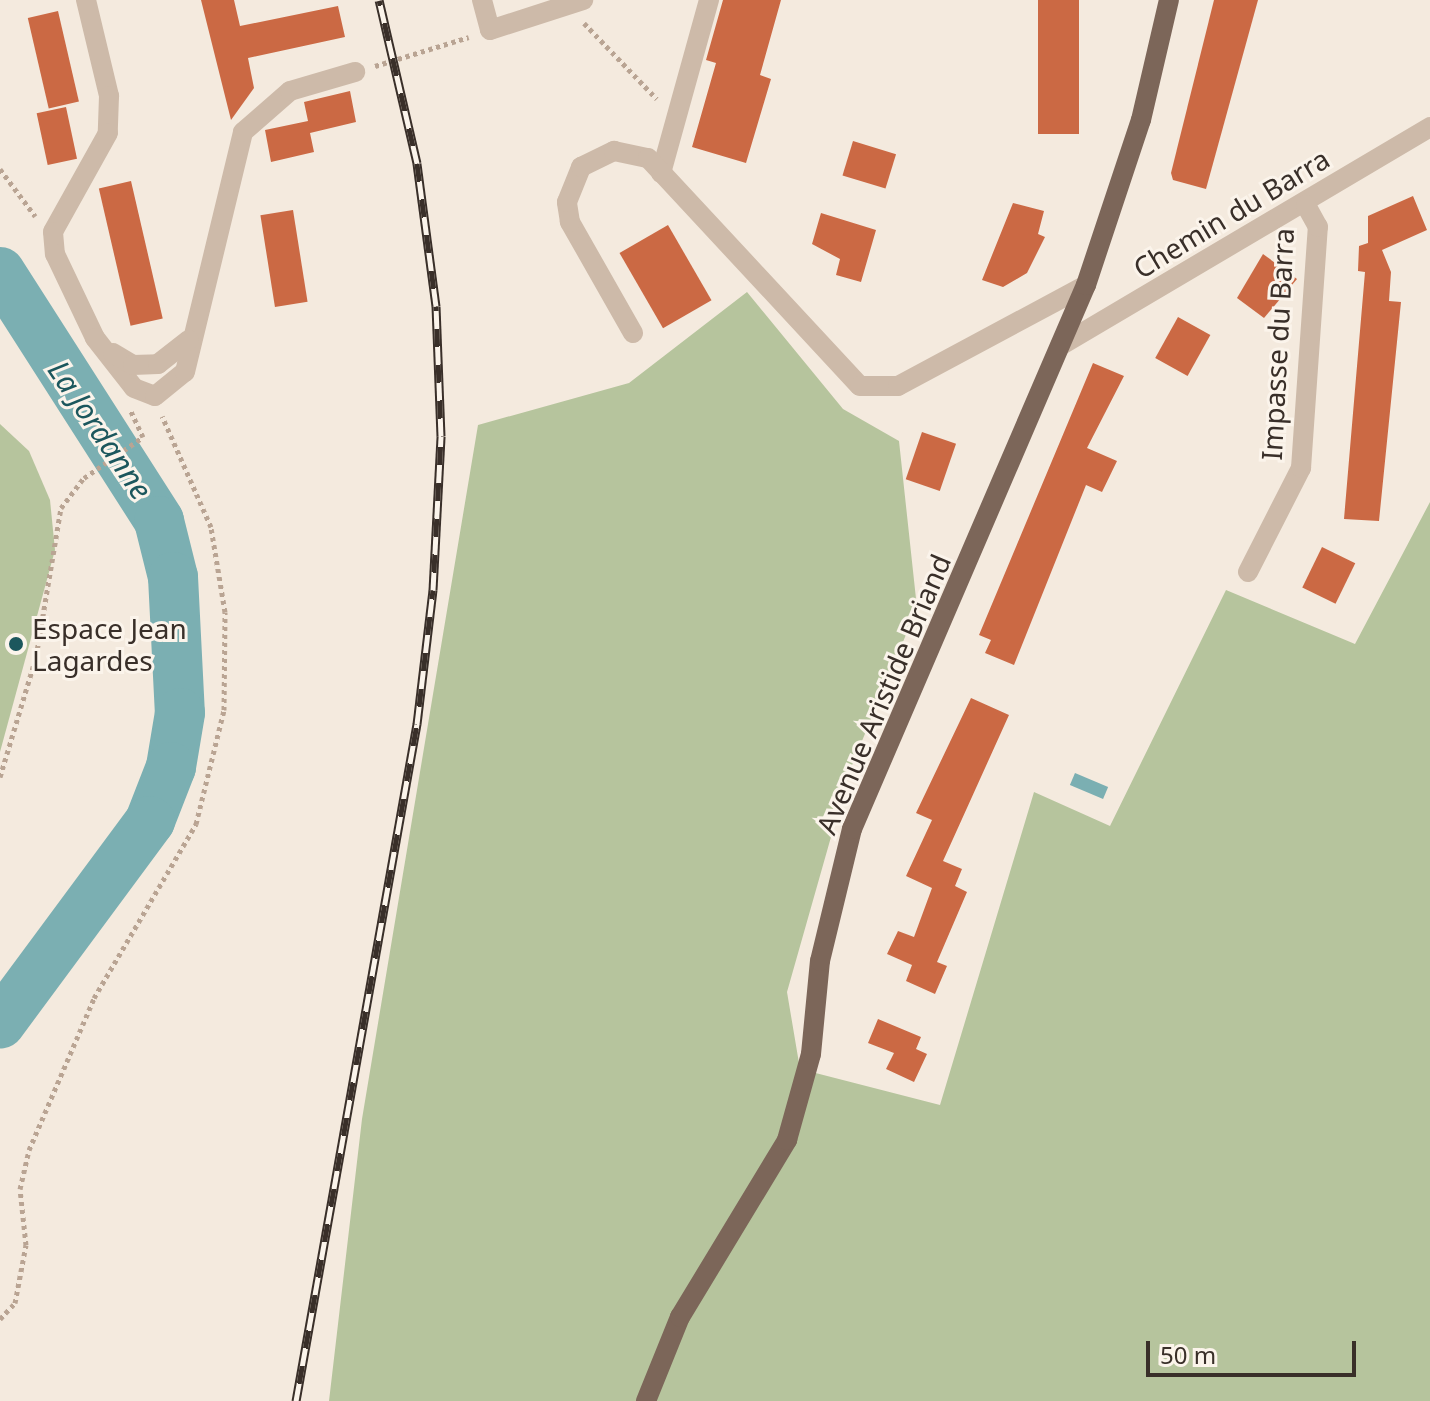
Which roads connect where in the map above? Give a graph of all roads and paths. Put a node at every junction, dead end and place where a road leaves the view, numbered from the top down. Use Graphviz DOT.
graph roads {
  1 [pos="86,0"];
  2 [pos="482,0"];
  3 [pos="709,0"];
  4 [pos="1169,0"];
  5 [pos="577,3"];
  6 [pos="539,9"];
  7 [pos="490,30"];
  8 [pos="355,72"];
  9 [pos="677,116"];
  10 [pos="1430,127"];
  11 [pos="0,169"];
  12 [pos="661,173"];
  13 [pos="1306,205"];
  14 [pos="53,232"];
  15 [pos="1086,285"];
  16 [pos="633,333"];
  17 [pos="189,340"];
  18 [pos="1060,346"];
  19 [pos="106,350"];
  20 [pos="155,396"];
  21 [pos="131,411"];
  22 [pos="1248,572"];
  23 [pos="0,777"];
  24 [pos="0,1319"];
  25 [pos="646,1401"];
  1 -- 14 [label="street"];
  2 -- 7 [label="street"];
  3 -- 9 [label="street"];
  4 -- 15 [label="main road, Avenue Aristide Briand"];
  5 -- 6 [label="street"];
  5 -- 9 [label="path"];
  6 -- 7 [label="street"];
  7 -- 8 [label="path"];
  8 -- 17 [label="street"];
  9 -- 12 [label="street"];
  10 -- 13 [label="street, Chemin du Barra"];
  11 -- 14 [label="path"];
  12 -- 15 [label="street"];
  12 -- 16 [label="street"];
  13 -- 18 [label="street, Chemin du Barra"];
  13 -- 22 [label="street, Impasse du Barra"];
  14 -- 19 [label="street"];
  15 -- 18 [label="main road, Avenue Aristide Briand"];
  17 -- 19 [label="street"];
  17 -- 20 [label="street"];
  18 -- 25 [label="main road, Avenue Aristide Briand"];
  19 -- 20 [label="street"];
  20 -- 24 [label="path"];
  21 -- 23 [label="path"];
}
